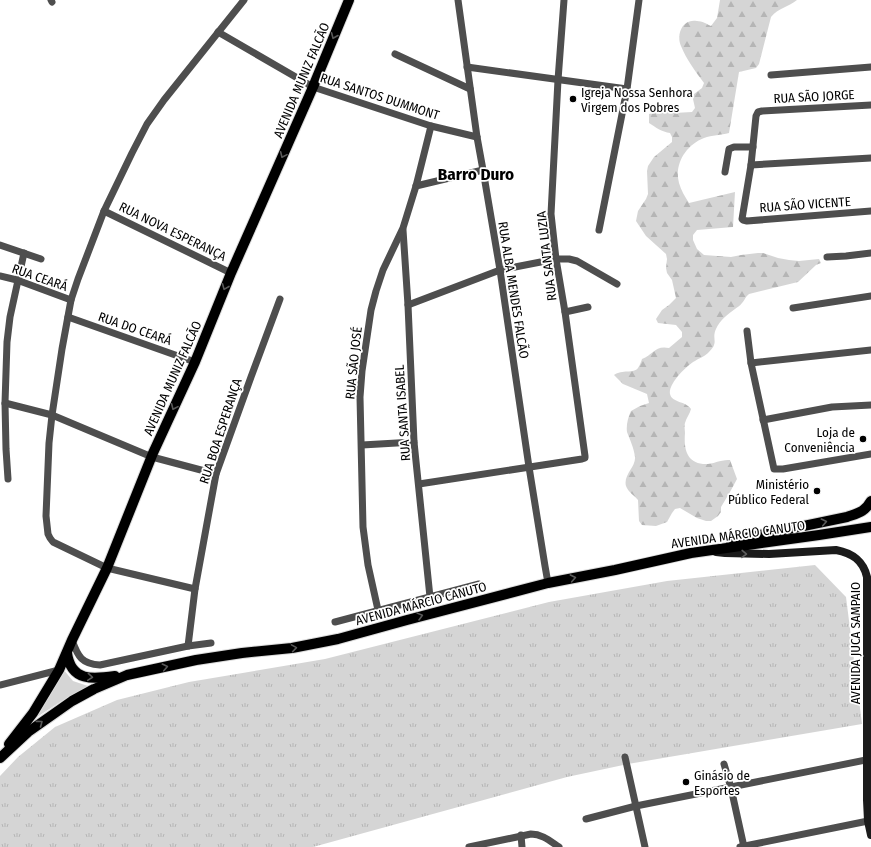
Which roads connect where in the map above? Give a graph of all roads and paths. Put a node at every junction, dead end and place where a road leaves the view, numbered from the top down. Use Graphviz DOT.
graph roads {
  1 [pos="244,0"];
  2 [pos="349,0"];
  3 [pos="458,0"];
  4 [pos="564,0"];
  5 [pos="639,0"];
  6 [pos="218,32"];
  7 [pos="395,54"];
  8 [pos="467,67"];
  9 [pos="871,67"];
  10 [pos="771,75"];
  11 [pos="558,80"];
  12 [pos="313,87"];
  13 [pos="627,88"];
  14 [pos="470,89"];
  15 [pos="871,105"];
  16 [pos="431,126"];
  17 [pos="477,137"];
  18 [pos="753,147"];
  19 [pos="871,158"];
  20 [pos="751,165"];
  21 [pos="483,170"];
  22 [pos="725,172"];
  23 [pos="416,186"];
  24 [pos="104,211"];
  25 [pos="871,211"];
  26 [pos="403,228"];
  27 [pos="599,230"];
  28 [pos="0,245"];
  29 [pos="24,253"];
  30 [pos="871,253"];
  31 [pos="827,257"];
  32 [pos="41,259"];
  33 [pos="556,259"];
  34 [pos="500,270"];
  35 [pos="231,273"];
  36 [pos="0,276"];
  37 [pos="17,280"];
  38 [pos="617,284"];
  39 [pos="871,296"];
  40 [pos="280,299"];
  41 [pos="71,300"];
  42 [pos="408,305"];
  43 [pos="588,308"];
  44 [pos="793,308"];
  45 [pos="565,312"];
  46 [pos="68,317"];
  47 [pos="747,331"];
  48 [pos="871,350"];
  49 [pos="195,362"];
  50 [pos="751,363"];
  51 [pos="5,403"];
  52 [pos="871,405"];
  53 [pos="52,415"];
  54 [pos="763,420"];
  55 [pos="414,442"];
  56 [pos="362,445"];
  57 [pos="871,454"];
  58 [pos="152,457"];
  59 [pos="529,467"];
  60 [pos="216,474"];
  61 [pos="8,479"];
  62 [pos="419,484"];
  63 [pos="871,501"];
  64 [pos="871,527"];
  65 [pos="706,550"];
  66 [pos="691,553"];
  67 [pos="107,568"];
  68 [pos="548,583"];
  69 [pos="479,584"];
  70 [pos="195,589"];
  71 [pos="430,597"];
  72 [pos="378,610"];
  73 [pos="335,622"];
  74 [pos="72,640"];
  75 [pos="211,643"];
  76 [pos="188,646"];
  77 [pos="67,653"];
  78 [pos="60,670"];
  79 [pos="127,675"];
  80 [pos="0,685"];
  81 [pos="0,756"];
  82 [pos="625,757"];
  83 [pos="869,760"];
  84 [pos="724,764"];
  85 [pos="731,788"];
  86 [pos="636,806"];
  87 [pos="586,819"];
  88 [pos="868,821"];
  89 [pos="522,835"];
  90 [pos="871,835"];
  91 [pos="469,847"];
  92 [pos="522,847"];
  93 [pos="559,847"];
  94 [pos="645,847"];
  95 [pos="743,847"];
  1 -- 6 [label="street"];
  2 -- 12 [label="main road, AVENIDA MUNIZ FALCÃO, one-way"];
  3 -- 8 [label="street, RUA ALBA MENDES FALCÃO"];
  4 -- 11 [label="street, RUA SANTA LUZIA"];
  5 -- 13 [label="street"];
  6 -- 12 [label="street, RUA SANTOS DUMMONT"];
  6 -- 24 [label="street"];
  7 -- 14 [label="street"];
  8 -- 11 [label="street"];
  8 -- 14 [label="street, RUA ALBA MENDES FALCÃO"];
  9 -- 10 [label="street"];
  11 -- 13 [label="street"];
  11 -- 33 [label="street, RUA SANTA LUZIA"];
  12 -- 16 [label="street, RUA SANTOS DUMMONT"];
  12 -- 35 [label="main road, AVENIDA MUNIZ FALCÃO, one-way"];
  13 -- 27 [label="street"];
  14 -- 17 [label="street, RUA ALBA MENDES FALCÃO"];
  15 -- 18 [label="street, RUA SÃO JORGE"];
  16 -- 17 [label="street, RUA SANTOS DUMMONT"];
  16 -- 23 [label="street, RUA SÃO JOSÉ"];
  17 -- 21 [label="street, RUA ALBA MENDES FALCÃO"];
  18 -- 20 [label="street"];
  18 -- 22 [label="street"];
  19 -- 20 [label="street"];
  20 -- 25 [label="street, RUA SÃO VICENTE"];
  21 -- 23 [label="street"];
  21 -- 34 [label="street, RUA ALBA MENDES FALCÃO"];
  23 -- 26 [label="street, RUA SÃO JOSÉ"];
  24 -- 35 [label="street, RUA NOVA ESPERANÇA"];
  24 -- 41 [label="street"];
  26 -- 42 [label="street, RUA SANTA ISABEL"];
  26 -- 56 [label="street, RUA SÃO JOSÉ"];
  28 -- 29 [label="street"];
  29 -- 32 [label="street"];
  29 -- 37 [label="street"];
  30 -- 31 [label="street"];
  33 -- 34 [label="street"];
  33 -- 38 [label="street"];
  33 -- 45 [label="street, RUA SANTA LUZIA"];
  34 -- 42 [label="street"];
  34 -- 59 [label="street, RUA ALBA MENDES FALCÃO"];
  35 -- 49 [label="main road, AVENIDA MUNIZ FALCÃO, one-way"];
  36 -- 37 [label="street, RUA CEARÁ"];
  37 -- 41 [label="street, RUA CEARÁ"];
  37 -- 51 [label="street"];
  39 -- 44 [label="street"];
  40 -- 60 [label="street, RUA BOA ESPERANÇA"];
  41 -- 46 [label="street"];
  42 -- 55 [label="street, RUA SANTA ISABEL"];
  43 -- 45 [label="street"];
  45 -- 59 [label="street, RUA SANTA LUZIA"];
  46 -- 49 [label="street, RUA DO CEARÁ"];
  46 -- 53 [label="street"];
  47 -- 50 [label="street"];
  48 -- 50 [label="street"];
  49 -- 58 [label="main road, AVENIDA MUNIZ FALCÃO, one-way"];
  50 -- 54 [label="street"];
  51 -- 53 [label="street"];
  51 -- 61 [label="street"];
  52 -- 54 [label="street"];
  53 -- 58 [label="street"];
  53 -- 67 [label="street"];
  54 -- 57 [label="street"];
  55 -- 56 [label="street"];
  55 -- 62 [label="street, RUA SANTA ISABEL"];
  56 -- 72 [label="street, RUA SÃO JOSÉ"];
  58 -- 60 [label="street"];
  58 -- 67 [label="main road, AVENIDA MUNIZ FALCÃO"];
  59 -- 62 [label="street"];
  59 -- 68 [label="street, RUA ALBA MENDES FALCÃO"];
  60 -- 70 [label="street, RUA BOA ESPERANÇA"];
  62 -- 71 [label="street, RUA SANTA ISABEL"];
  66 -- 63 [label="main road, one-way"];
  64 -- 65 [label="main road, AVENIDA MÁRCIO CANUTO"];
  65 -- 66 [label="main road, AVENIDA MÁRCIO CANUTO"];
  65 -- 83 [label="main road, AVENIDA JUCA SAMPAIO, one-way"];
  68 -- 66 [label="main road, AVENIDA MÁRCIO CANUTO, one-way"];
  67 -- 70 [label="street"];
  67 -- 74 [label="main road, AVENIDA MUNIZ FALCÃO"];
  79 -- 68 [label="main road, AVENIDA MÁRCIO CANUTO, one-way"];
  69 -- 71 [label="street"];
  70 -- 76 [label="street, RUA BOA ESPERANÇA"];
  71 -- 72 [label="street"];
  72 -- 73 [label="street"];
  74 -- 76 [label="street"];
  74 -- 77 [label="main road, AVENIDA MUNIZ FALCÃO"];
  75 -- 76 [label="street"];
  77 -- 78 [label="main road, AVENIDA MUNIZ FALCÃO"];
  77 -- 79 [label="main road, one-way"];
  78 -- 80 [label="street"];
  78 -- 81 [label="main road, AVENIDA MUNIZ FALCÃO"];
  81 -- 79 [label="main road, AVENIDA MÁRCIO CANUTO, one-way"];
  82 -- 86 [label="street"];
  83 -- 85 [label="street"];
  83 -- 88 [label="main road, AVENIDA JUCA SAMPAIO"];
  84 -- 85 [label="street"];
  85 -- 86 [label="street"];
  85 -- 95 [label="street"];
  86 -- 87 [label="street"];
  86 -- 94 [label="street"];
  88 -- 90 [label="main road, AVENIDA JUCA SAMPAIO"];
  88 -- 95 [label="street"];
  89 -- 91 [label="street"];
  89 -- 92 [label="street"];
  89 -- 93 [label="street"];
}
